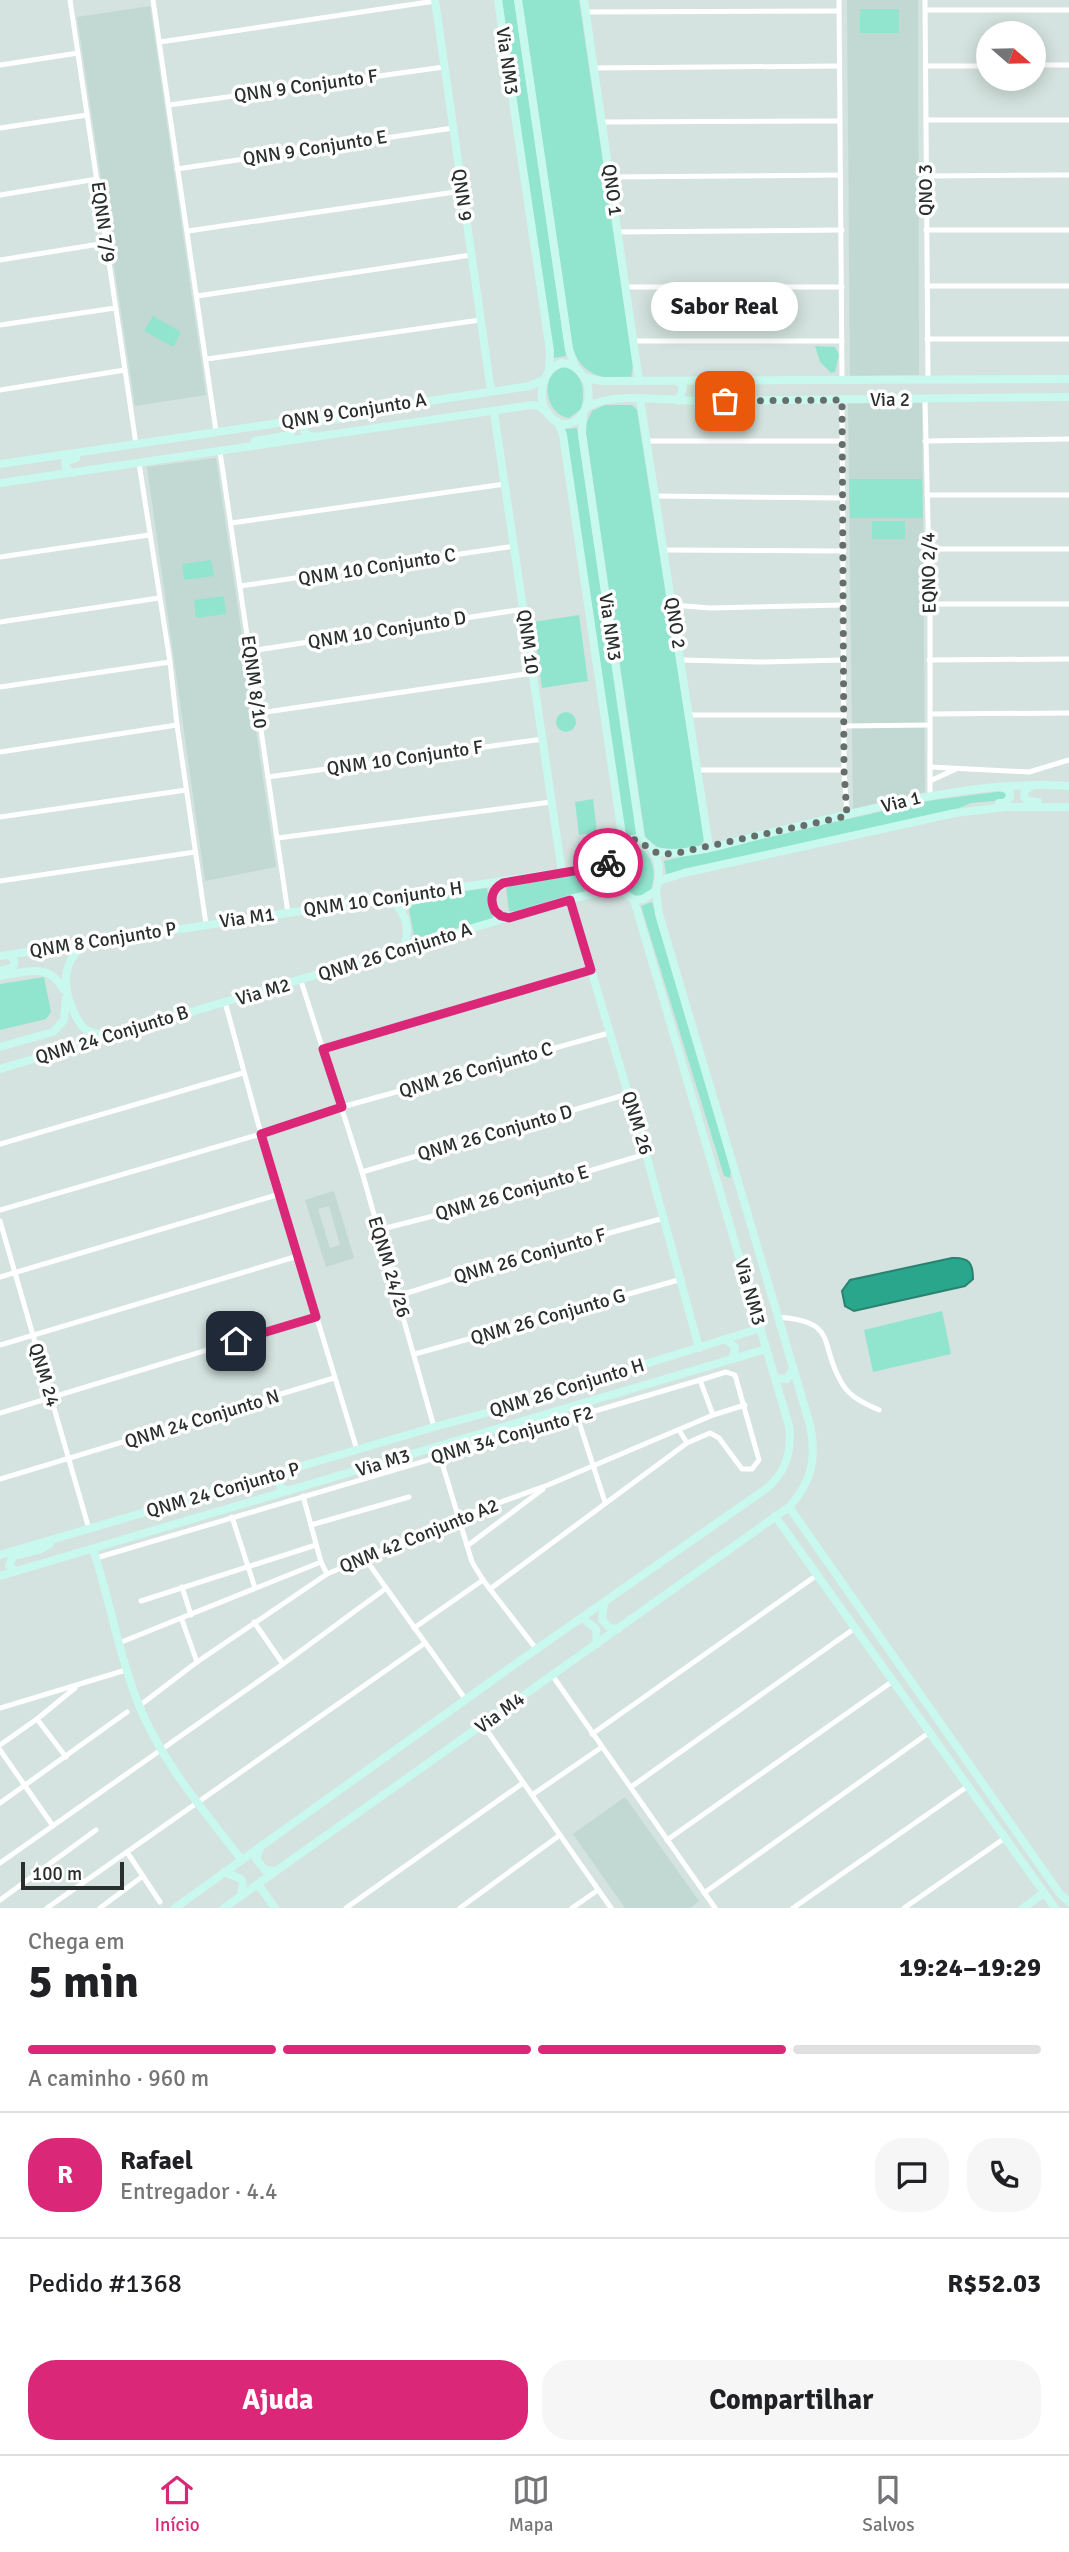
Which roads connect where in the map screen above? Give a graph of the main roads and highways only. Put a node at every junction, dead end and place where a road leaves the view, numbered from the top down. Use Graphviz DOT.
graph roads {
  1 [pos="498,0"];
  2 [pos="518,0"];
  3 [pos="584,0"];
  4 [pos="435,1"];
  5 [pos="575,366"];
  6 [pos="549,370"];
  7 [pos="587,378"];
  8 [pos="1034,379"];
  9 [pos="1069,379"];
  10 [pos="543,380"];
  11 [pos="1013,380"];
  12 [pos="639,381"];
  13 [pos="679,382"];
  14 [pos="491,391"];
  15 [pos="699,391"];
  16 [pos="1012,397"];
  17 [pos="1032,397"];
  18 [pos="1069,397"];
  19 [pos="640,399"];
  20 [pos="679,401"];
  21 [pos="398,404"];
  22 [pos="585,411"];
  23 [pos="494,412"];
  24 [pos="547,412"];
  25 [pos="287,421"];
  26 [pos="558,422"];
  27 [pos="318,437"];
  28 [pos="133,444"];
  29 [pos="208,453"];
  30 [pos="44,457"];
  31 [pos="0,464"];
  32 [pos="73,473"];
  33 [pos="0,481"];
  34 [pos="1032,786"];
  35 [pos="1069,786"];
  36 [pos="1004,788"];
  37 [pos="1069,805"];
  38 [pos="956,813"];
  39 [pos="641,840"];
  40 [pos="623,842"];
  41 [pos="709,846"];
  42 [pos="654,852"];
  43 [pos="612,860"];
  44 [pos="562,872"];
  45 [pos="659,881"];
  46 [pos="507,882"];
  47 [pos="618,888"];
  48 [pos="656,891"];
  49 [pos="387,899"];
  50 [pos="570,900"];
  51 [pos="634,900"];
  52 [pos="288,913"];
  53 [pos="509,918"];
  54 [pos="206,924"];
  55 [pos="87,942"];
  56 [pos="402,949"];
  57 [pos="4,956"];
  58 [pos="0,971"];
  59 [pos="0,976"];
  60 [pos="301,981"];
  61 [pos="66,995"];
  62 [pos="225,1002"];
  63 [pos="110,1035"];
  64 [pos="0,1047"];
  65 [pos="0,1069"];
  66 [pos="736,1175"];
  67 [pos="716,1178"];
  68 [pos="743,1199"];
  69 [pos="724,1203"];
  70 [pos="761,1328"];
  71 [pos="725,1339"];
  72 [pos="699,1348"];
  73 [pos="766,1349"];
  74 [pos="733,1359"];
  75 [pos="793,1369"];
  76 [pos="775,1378"];
  77 [pos="782,1401"];
  78 [pos="803,1401"];
  79 [pos="501,1409"];
  80 [pos="507,1426"];
  81 [pos="434,1427"];
  82 [pos="357,1450"];
  83 [pos="341,1455"];
  84 [pos="288,1491"];
  85 [pos="165,1507"];
  86 [pos="789,1507"];
  87 [pos="775,1516"];
  88 [pos="65,1536"];
  89 [pos="813,1542"];
  90 [pos="111,1543"];
  91 [pos="93,1549"];
  92 [pos="800,1550"];
  93 [pos="0,1555"];
  94 [pos="16,1572"];
  95 [pos="0,1576"];
  96 [pos="604,1604"];
  97 [pos="583,1618"];
  98 [pos="618,1629"];
  99 [pos="597,1644"];
  100 [pos="261,1846"];
  101 [pos="242,1859"];
  102 [pos="278,1870"];
  103 [pos="224,1872"];
  104 [pos="258,1884"];
  105 [pos="1044,1893"];
  106 [pos="1060,1894"];
  107 [pos="241,1895"];
  108 [pos="1069,1902"];
  109 [pos="1053,1905"];
  110 [pos="175,1908"];
  111 [pos="224,1908"];
  112 [pos="275,1908"];
  113 [pos="1023,1908"];
  1 -- 6 [label="main road, Via NM3"];
  2 -- 5 [label="main road, Via NM3"];
  3 -- 12 [label="main road, QNO 1"];
  4 -- 14 [label="main road, QNN 9"];
  5 -- 6 [label="main road"];
  5 -- 7 [label="main road"];
  6 -- 10 [label="main road"];
  7 -- 12 [label="main road, Via 2"];
  7 -- 22 [label="main road"];
  8 -- 9 [label="main road, Via 2"];
  8 -- 11 [label="main road, Via 2"];
  8 -- 17 [label="main road"];
  10 -- 14 [label="main road, QNN 9 Conjunto A"];
  10 -- 24 [label="main road"];
  11 -- 15 [label="main road, Via 2"];
  11 -- 16 [label="main road"];
  12 -- 13 [label="main road, Via 2"];
  13 -- 15 [label="main road, Via 2"];
  13 -- 20 [label="main road"];
  14 -- 21 [label="main road, QNN 9 Conjunto A"];
  15 -- 16 [label="main road, Via 2"];
  15 -- 20 [label="main road, Via 2"];
  16 -- 17 [label="main road, Via 2"];
  17 -- 18 [label="main road, Via 2"];
  19 -- 20 [label="main road, Via 2"];
  19 -- 22 [label="main road, Via 2"];
  19 -- 41 [label="main road, QNO 2"];
  21 -- 25 [label="main road, QNN 9 Conjunto A"];
  21 -- 27 [label="main road"];
  22 -- 26 [label="main road"];
  22 -- 39 [label="main road, Via NM3"];
  23 -- 24 [label="main road"];
  23 -- 27 [label="main road"];
  23 -- 44 [label="main road, QNM 10"];
  24 -- 26 [label="main road"];
  25 -- 28 [label="main road, QNN 9 Conjunto A"];
  25 -- 29 [label="main road"];
  26 -- 40 [label="main road, Via NM3"];
  27 -- 29 [label="main road"];
  28 -- 30 [label="main road"];
  28 -- 32 [label="main road"];
  29 -- 32 [label="main road"];
  30 -- 31 [label="main road"];
  30 -- 33 [label="main road"];
  32 -- 33 [label="main road"];
  34 -- 35 [label="main road, Via 1"];
  34 -- 36 [label="main road, Via 1"];
  34 -- 37 [label="main road"];
  36 -- 38 [label="main road"];
  36 -- 41 [label="main road, Via 1"];
  37 -- 38 [label="main road, Via 1"];
  38 -- 45 [label="main road, Via 1"];
  39 -- 40 [label="main road"];
  39 -- 42 [label="main road"];
  40 -- 43 [label="main road"];
  41 -- 42 [label="main road, Via 1"];
  42 -- 45 [label="main road"];
  43 -- 44 [label="main road"];
  43 -- 47 [label="main road"];
  44 -- 46 [label="main road, QNM 10 Conjunto H"];
  45 -- 48 [label="main road"];
  46 -- 49 [label="main road, QNM 10 Conjunto H"];
  46 -- 53 [label="main road"];
  47 -- 50 [label="main road"];
  47 -- 51 [label="main road"];
  48 -- 51 [label="main road"];
  48 -- 66 [label="main road, Via NM3"];
  49 -- 52 [label="main road, QNM 10 Conjunto H"];
  49 -- 56 [label="main road"];
  50 -- 53 [label="main road, QNM 26 Conjunto A"];
  50 -- 72 [label="main road, QNM 26"];
  51 -- 67 [label="main road, Via NM3"];
  52 -- 54 [label="main road, Via M1"];
  53 -- 56 [label="main road, QNM 26 Conjunto A"];
  54 -- 55 [label="main road, QNM 8 Conjunto P"];
  55 -- 57 [label="main road, QNM 8 Conjunto P"];
  55 -- 61 [label="main road"];
  56 -- 60 [label="main road, QNM 26 Conjunto A"];
  57 -- 58 [label="main road"];
  59 -- 61 [label="main road"];
  60 -- 62 [label="main road, Via M2"];
  61 -- 63 [label="main road"];
  61 -- 64 [label="main road"];
  62 -- 63 [label="main road, QNM 24 Conjunto B"];
  63 -- 65 [label="main road, QNM 24 Conjunto B"];
  66 -- 67 [label="main road"];
  66 -- 68 [label="main road, Via NM3"];
  67 -- 69 [label="main road, Via NM3"];
  68 -- 69 [label="main road"];
  68 -- 75 [label="main road, Via NM3"];
  69 -- 70 [label="main road, Via NM3"];
  70 -- 71 [label="main road"];
  70 -- 73 [label="main road, Via NM3"];
  71 -- 72 [label="main road"];
  71 -- 74 [label="main road"];
  72 -- 79 [label="main road, QNM 26 Conjunto H"];
  73 -- 74 [label="main road, Via M3"];
  73 -- 76 [label="main road, Via NM3"];
  74 -- 80 [label="main road, Via M3"];
  75 -- 76 [label="main road"];
  75 -- 78 [label="main road, Via NM3"];
  76 -- 77 [label="main road, Via NM3"];
  77 -- 78 [label="main road"];
  77 -- 96 [label="main road, Via NM3"];
  78 -- 86 [label="main road, Via NM3"];
  79 -- 80 [label="main road"];
  79 -- 81 [label="main road, QNM 26 Conjunto H"];
  80 -- 84 [label="main road, Via M3"];
  81 -- 82 [label="main road, Via M3"];
  82 -- 83 [label="main road, QNM 24 Conjunto P"];
  83 -- 84 [label="main road"];
  83 -- 85 [label="main road, QNM 24 Conjunto P"];
  84 -- 90 [label="main road, Via M3"];
  85 -- 88 [label="main road, QNM 24 Conjunto P"];
  85 -- 90 [label="main road"];
  86 -- 87 [label="main road, Via NM3"];
  86 -- 89 [label="main road"];
  87 -- 92 [label="main road"];
  87 -- 98 [label="main road, Via M4"];
  88 -- 93 [label="main road"];
  88 -- 94 [label="main road"];
  89 -- 92 [label="main road"];
  89 -- 106 [label="main road"];
  90 -- 91 [label="main road, Via M3"];
  91 -- 94 [label="main road, Via M3"];
  91 -- 101 [label="main road"];
  92 -- 105 [label="main road"];
  94 -- 95 [label="main road, Via M3"];
  96 -- 97 [label="main road, Via M4"];
  96 -- 98 [label="main road"];
  97 -- 99 [label="main road"];
  97 -- 100 [label="main road, Via M4"];
  98 -- 99 [label="main road, Via M4"];
  99 -- 102 [label="main road, Via M4"];
  100 -- 101 [label="main road, Via M4"];
  100 -- 102 [label="main road"];
  101 -- 103 [label="main road, Via M4"];
  102 -- 104 [label="main road, Via M4"];
  103 -- 107 [label="main road"];
  103 -- 110 [label="main road, Via M4"];
  104 -- 107 [label="main road, Via M4"];
  104 -- 112 [label="main road"];
  105 -- 109 [label="main road"];
  105 -- 113 [label="main road"];
  106 -- 108 [label="main road"];
  106 -- 109 [label="main road"];
  107 -- 111 [label="main road, Via M4"];
}
